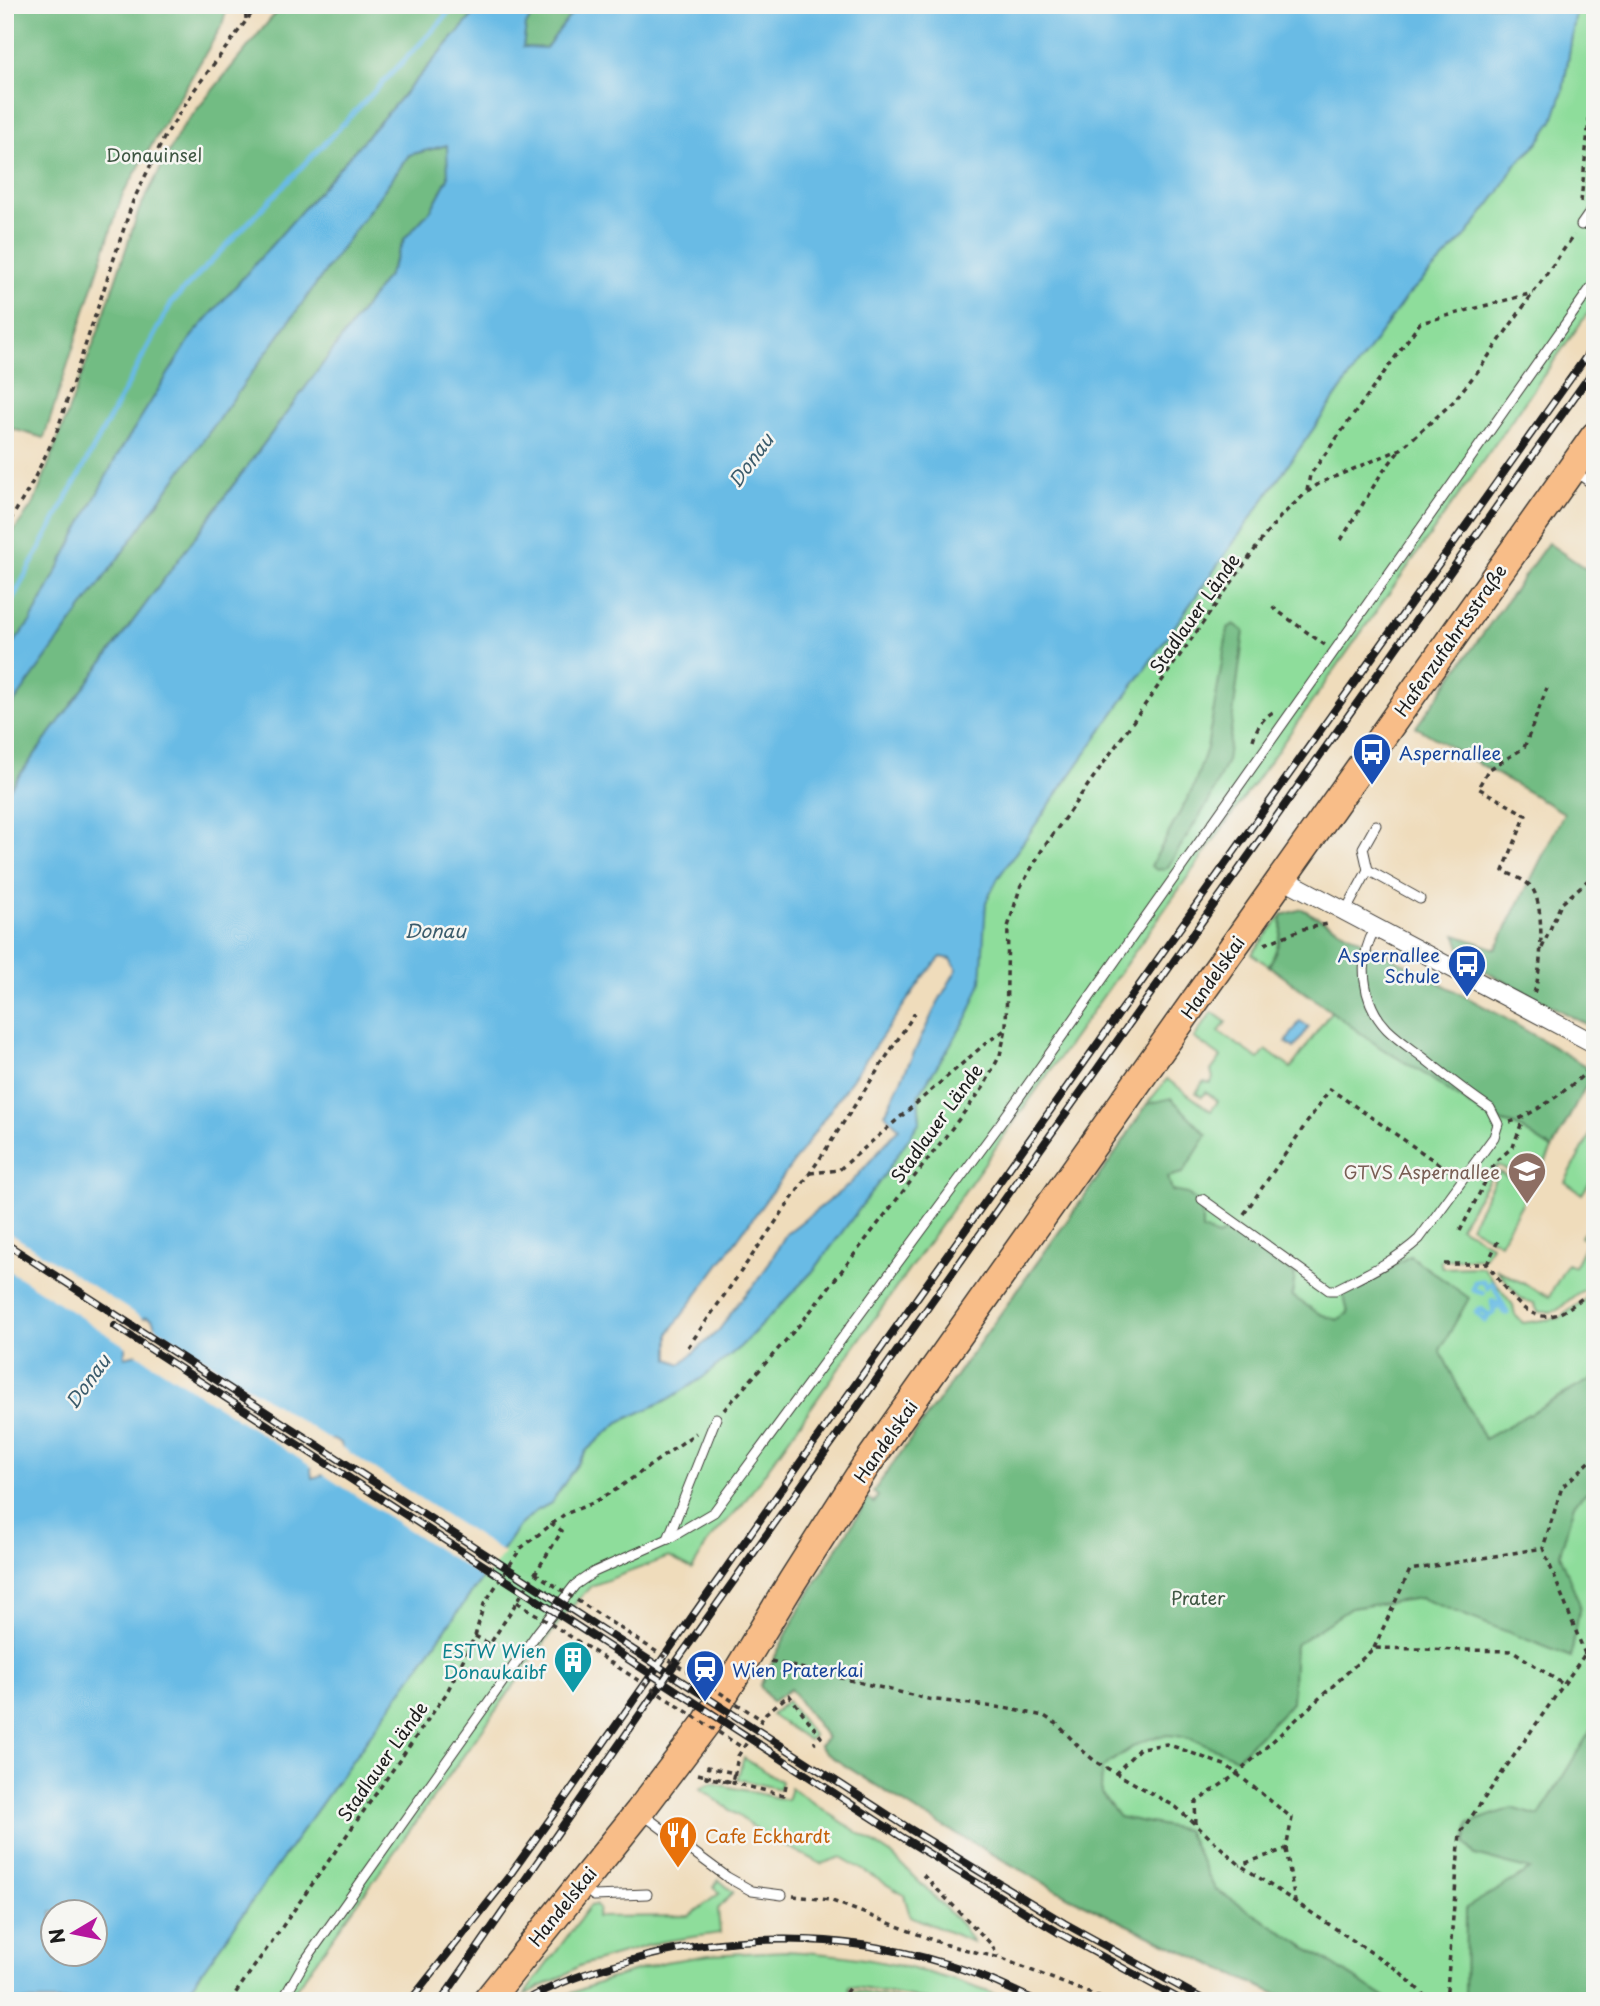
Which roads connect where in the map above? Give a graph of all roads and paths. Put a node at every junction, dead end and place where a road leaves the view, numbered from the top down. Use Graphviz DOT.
graph roads {
  1 [pos="245,5"];
  2 [pos="258,5"];
  3 [pos="246,19"];
  4 [pos="1595,58"];
  5 [pos="1595,205"];
  6 [pos="1581,225"];
  7 [pos="1595,282"];
  8 [pos="1534,292"];
  9 [pos="1595,436"];
  10 [pos="1401,449"];
  11 [pos="1571,469"];
  12 [pos="1595,486"];
  13 [pos="1306,493"];
  14 [pos="5,529"];
  15 [pos="1341,540"];
  16 [pos="1272,607"];
  17 [pos="1334,651"];
  18 [pos="1547,688"];
  19 [pos="1377,825"];
  20 [pos="1368,870"];
  21 [pos="1595,874"];
  22 [pos="1282,878"];
  23 [pos="1420,899"];
  24 [pos="1340,917"];
  25 [pos="1375,929"];
  26 [pos="1256,943"];
  27 [pos="1542,948"];
  28 [pos="1528,1009"];
  29 [pos="915,1013"];
  30 [pos="1006,1029"];
  31 [pos="1595,1044"];
  32 [pos="1591,1066"];
  33 [pos="1523,1119"];
  34 [pos="1498,1124"];
  35 [pos="810,1172"];
  36 [pos="1462,1180"];
  37 [pos="1595,1192"];
  38 [pos="1202,1199"];
  39 [pos="1590,1199"];
  40 [pos="1589,1222"];
  41 [pos="1238,1224"];
  42 [pos="1460,1231"];
  43 [pos="1595,1237"];
  44 [pos="1498,1241"];
  45 [pos="1444,1264"];
  46 [pos="1487,1264"];
  47 [pos="1595,1289"];
  48 [pos="688,1347"];
  49 [pos="716,1418"];
  50 [pos="1595,1457"];
  51 [pos="551,1523"];
  52 [pos="668,1539"];
  53 [pos="1544,1548"];
  54 [pos="535,1573"];
  55 [pos="517,1602"];
  56 [pos="475,1636"];
  57 [pos="1374,1648"];
  58 [pos="1595,1653"];
  59 [pos="1585,1654"];
  60 [pos="769,1661"];
  61 [pos="1563,1685"];
  62 [pos="762,1720"];
  63 [pos="814,1743"];
  64 [pos="743,1748"];
  65 [pos="1238,1773"];
  66 [pos="698,1774"];
  67 [pos="1115,1774"];
  68 [pos="733,1783"];
  69 [pos="786,1785"];
  70 [pos="639,1812"];
  71 [pos="1196,1824"];
  72 [pos="1286,1849"];
  73 [pos="1240,1865"];
  74 [pos="923,1875"];
  75 [pos="579,1884"];
  76 [pos="647,1895"];
  77 [pos="782,1895"];
  78 [pos="1295,1903"];
  79 [pos="1000,1958"];
  80 [pos="849,1988"];
  81 [pos="230,2001"];
  82 [pos="282,2001"];
  83 [pos="487,2001"];
  84 [pos="839,2001"];
  85 [pos="1109,2001"];
  86 [pos="1430,2001"];
  87 [pos="1446,2001"];
  1 -- 3 [label="path"];
  2 -- 3 [label="path"];
  3 -- 14 [label="path"];
  4 -- 6 [label="path"];
  5 -- 6 [label="lane"];
  6 -- 8 [label="path, Stadlauer Lände"];
  7 -- 17 [label="lane"];
  8 -- 10 [label="path, Stadlauer Lände"];
  8 -- 13 [label="path"];
  9 -- 11 [label="main road, Hafenzufahrtsstraße"];
  10 -- 13 [label="path, Stadlauer Lände"];
  10 -- 15 [label="path"];
  11 -- 12 [label="lane"];
  11 -- 22 [label="main road, Hafenzufahrtsstraße"];
  13 -- 30 [label="path, Stadlauer Lände"];
  16 -- 17 [label="path"];
  17 -- 52 [label="lane"];
  18 -- 27 [label="path"];
  19 -- 20 [label="lane"];
  20 -- 23 [label="lane"];
  20 -- 24 [label="lane"];
  21 -- 27 [label="path"];
  22 -- 24 [label="street"];
  22 -- 70 [label="main road, Handelskai"];
  24 -- 25 [label="street"];
  24 -- 26 [label="path"];
  25 -- 28 [label="street"];
  25 -- 34 [label="lane"];
  27 -- 28 [label="path"];
  28 -- 31 [label="street"];
  29 -- 35 [label="path"];
  30 -- 35 [label="path"];
  30 -- 49 [label="path, Stadlauer Lände"];
  32 -- 33 [label="path"];
  33 -- 34 [label="path"];
  33 -- 42 [label="path"];
  34 -- 36 [label="lane"];
  35 -- 48 [label="path"];
  36 -- 41 [label="lane"];
  36 -- 41 [label="path"];
  37 -- 39 [label="path"];
  38 -- 41 [label="lane"];
  40 -- 43 [label="path"];
  44 -- 46 [label="path"];
  45 -- 46 [label="path"];
  46 -- 47 [label="path"];
  49 -- 51 [label="path, Stadlauer Lände"];
  49 -- 52 [label="lane"];
  50 -- 53 [label="path"];
  51 -- 54 [label="path"];
  51 -- 56 [label="path, Stadlauer Lände"];
  52 -- 82 [label="lane"];
  53 -- 57 [label="path"];
  53 -- 59 [label="path"];
  54 -- 55 [label="path"];
  54 -- 62 [label="path, bridge"];
  55 -- 56 [label="path"];
  55 -- 64 [label="path, bridge"];
  56 -- 81 [label="path, Stadlauer Lände"];
  57 -- 61 [label="path"];
  57 -- 65 [label="path"];
  58 -- 59 [label="path"];
  59 -- 61 [label="path"];
  60 -- 67 [label="path"];
  61 -- 87 [label="path"];
  62 -- 63 [label="path"];
  62 -- 64 [label="path"];
  64 -- 68 [label="path"];
  65 -- 67 [label="path"];
  65 -- 71 [label="path"];
  65 -- 72 [label="path"];
  66 -- 68 [label="path, bridge"];
  67 -- 71 [label="path"];
  68 -- 69 [label="path"];
  70 -- 75 [label="main road, Handelskai"];
  70 -- 77 [label="lane"];
  71 -- 73 [label="path"];
  72 -- 73 [label="path"];
  72 -- 78 [label="path"];
  73 -- 78 [label="path"];
  74 -- 79 [label="path"];
  75 -- 76 [label="lane"];
  75 -- 83 [label="main road, Handelskai"];
  77 -- 79 [label="path"];
  78 -- 86 [label="path"];
  79 -- 85 [label="path"];
  80 -- 84 [label="path"];
}
